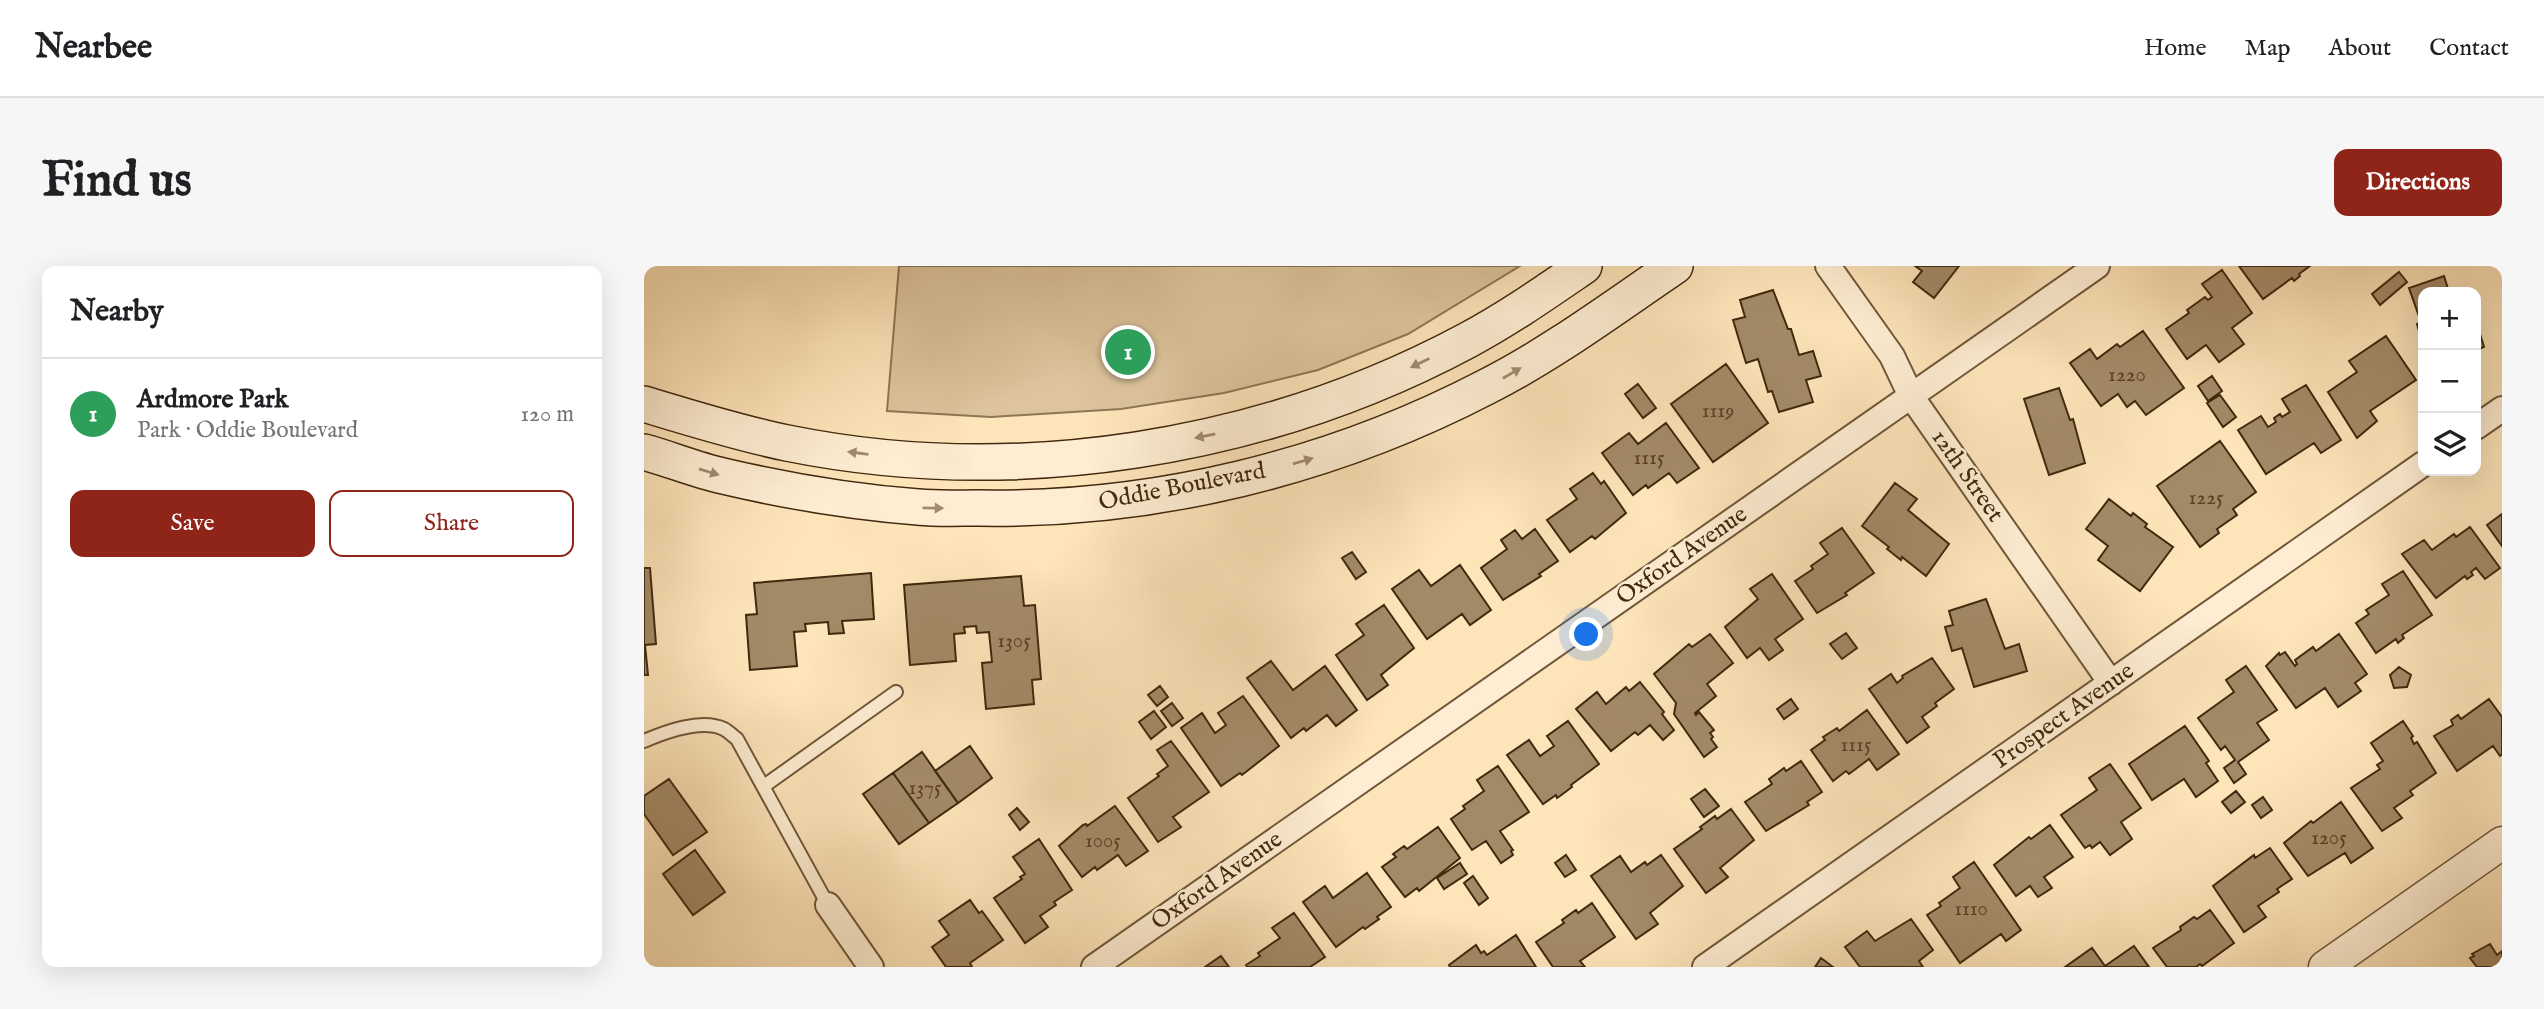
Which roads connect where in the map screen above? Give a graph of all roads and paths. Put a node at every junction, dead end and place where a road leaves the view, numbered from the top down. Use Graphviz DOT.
graph roads {
  1 [pos="1584,266"];
  2 [pos="1675,266"];
  3 [pos="1828,266"];
  4 [pos="2097,266"];
  5 [pos="1911,396"];
  6 [pos="644,404"];
  7 [pos="2502,409"];
  8 [pos="2481,424"];
  9 [pos="644,452"];
  10 [pos="2418,468"];
  11 [pos="2111,683"];
  12 [pos="896,692"];
  13 [pos="644,741"];
  14 [pos="764,786"];
  15 [pos="2502,843"];
  16 [pos="828,905"];
  17 [pos="871,967"];
  18 [pos="1094,967"];
  19 [pos="1705,967"];
  20 [pos="2325,967"];
  1 -- 6 [label="main road, Oddie Boulevard, one-way"];
  9 -- 2 [label="main road, Oddie Boulevard, one-way"];
  3 -- 5 [label="street, 12th Street"];
  4 -- 5 [label="street, Oxford Avenue"];
  5 -- 11 [label="street, 12th Street"];
  5 -- 18 [label="street, Oxford Avenue"];
  7 -- 8 [label="street"];
  10 -- 11 [label="street, Prospect Avenue"];
  11 -- 19 [label="street, Prospect Avenue"];
  12 -- 14 [label="lane"];
  13 -- 14 [label="lane"];
  14 -- 16 [label="lane"];
  15 -- 20 [label="street"];
  16 -- 17 [label="street"];
}
